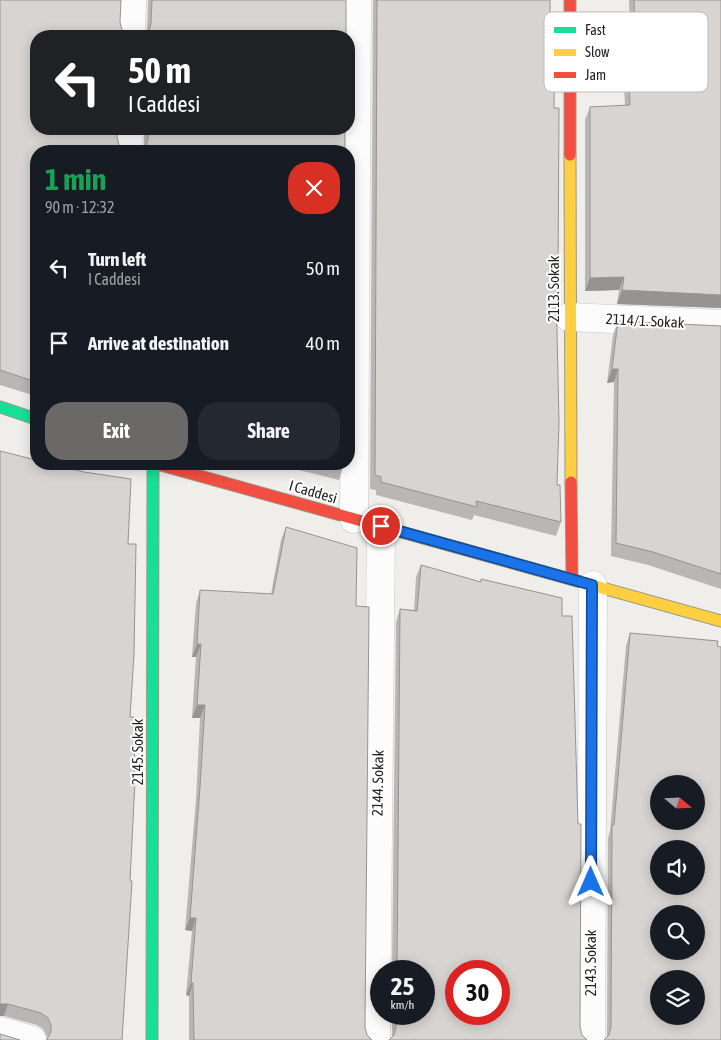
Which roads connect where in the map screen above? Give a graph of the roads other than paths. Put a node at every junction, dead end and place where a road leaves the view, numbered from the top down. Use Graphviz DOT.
graph roads {
  1 [pos="132,0"];
  2 [pos="357,0"];
  3 [pos="132,30"];
  4 [pos="570,92"];
  5 [pos="569,317"];
  6 [pos="721,324"];
  7 [pos="355,346"];
  8 [pos="0,407"];
  9 [pos="30,417"];
  10 [pos="153,470"];
  11 [pos="178,470"];
  12 [pos="354,470"];
  13 [pos="354,519"];
  14 [pos="381,526"];
  15 [pos="582,582"];
  16 [pos="721,621"];
  17 [pos="0,1031"];
  18 [pos="32,1040"];
  19 [pos="152,1040"];
  20 [pos="376,1040"];
  21 [pos="590,1040"];
  1 -- 3 [label="street"];
  2 -- 7 [label="street"];
  4 -- 5 [label="street, 2113. Sokak"];
  5 -- 6 [label="street, 2114/1. Sokak"];
  5 -- 15 [label="street, 2113. Sokak"];
  8 -- 9 [label="street"];
  10 -- 19 [label="street, 2145. Sokak"];
  11 -- 13 [label="street, I Caddesi"];
  12 -- 13 [label="street"];
  13 -- 14 [label="street, I Caddesi"];
  14 -- 15 [label="street, I Caddesi"];
  14 -- 20 [label="street, 2144. Sokak"];
  15 -- 16 [label="street, I Caddesi"];
  15 -- 21 [label="street, 2143. Sokak"];
  17 -- 18 [label="street"];
}
